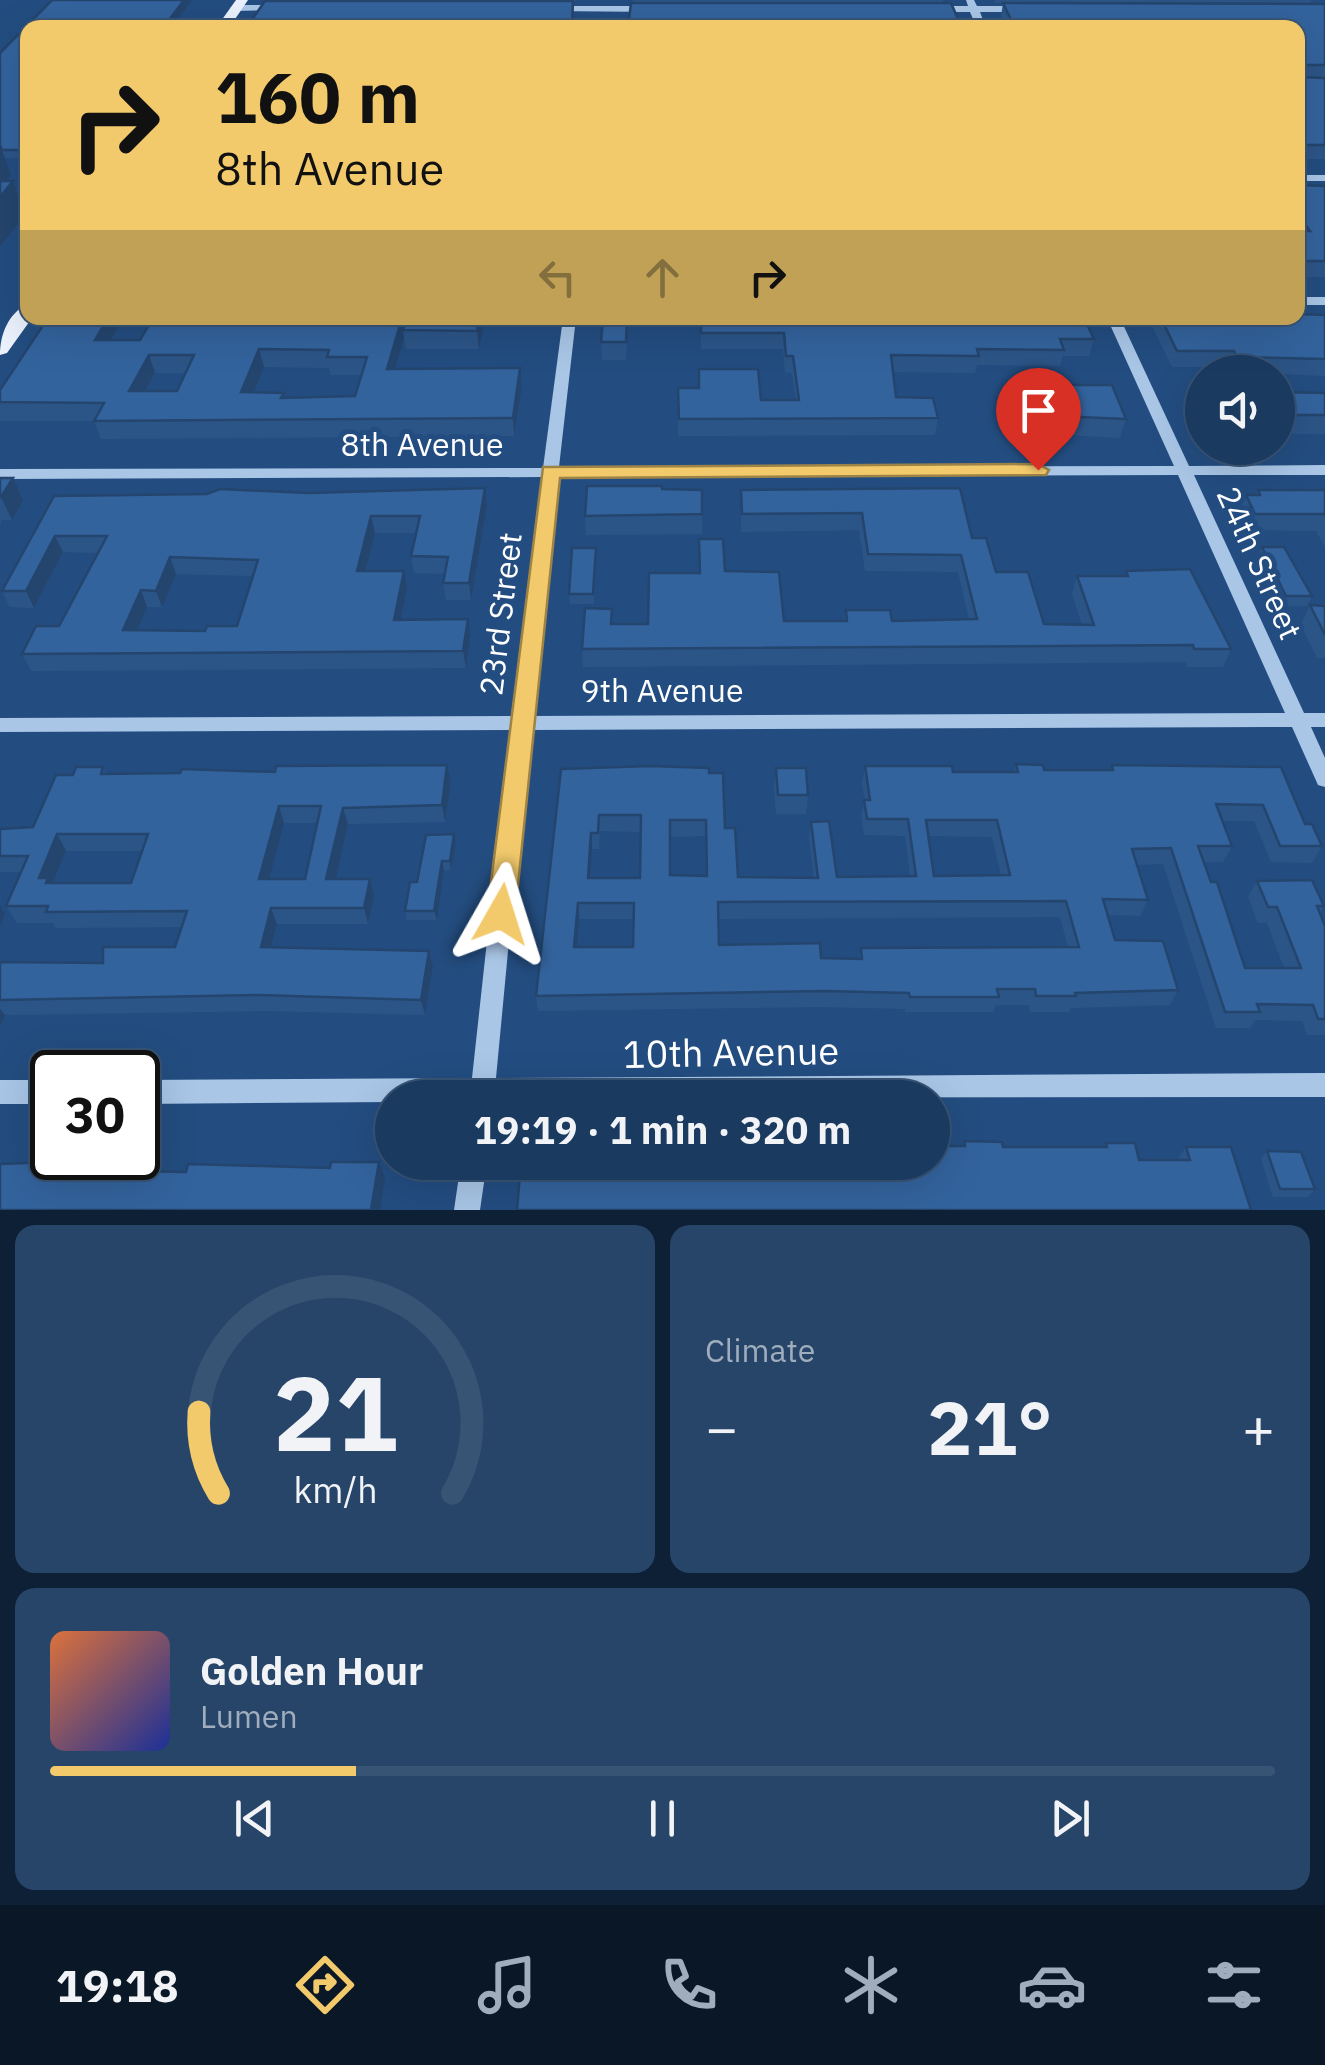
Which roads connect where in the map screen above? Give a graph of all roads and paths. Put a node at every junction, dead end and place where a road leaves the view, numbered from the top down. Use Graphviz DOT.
graph roads {
  1 [pos="238,4"];
  2 [pos="605,4"];
  3 [pos="972,5"];
  4 [pos="299,8"];
  5 [pos="529,8"];
  6 [pos="660,9"];
  7 [pos="916,9"];
  8 [pos="1029,9"];
  9 [pos="20,321"];
  10 [pos="569,325"];
  11 [pos="1117,325"];
  12 [pos="0,350"];
  13 [pos="1184,470"];
  14 [pos="1325,470"];
  15 [pos="550,472"];
  16 [pos="0,474"];
  17 [pos="1298,720"];
  18 [pos="1325,720"];
  19 [pos="520,722"];
  20 [pos="0,725"];
  21 [pos="1325,779"];
  22 [pos="484,1080"];
  23 [pos="1325,1086"];
  24 [pos="950,1090"];
  25 [pos="0,1092"];
  26 [pos="30,1092"];
  27 [pos="160,1092"];
  28 [pos="375,1094"];
  29 [pos="471,1180"];
  30 [pos="467,1210"];
  1 -- 4 [label="street"];
  2 -- 5 [label="street"];
  2 -- 6 [label="street"];
  3 -- 7 [label="street"];
  3 -- 8 [label="street"];
  9 -- 12 [label="main road"];
  10 -- 15 [label="street, 23rd Street"];
  11 -- 13 [label="street, 24th Street"];
  13 -- 14 [label="street, 8th Avenue"];
  13 -- 15 [label="street, 8th Avenue"];
  13 -- 17 [label="street, 24th Street"];
  15 -- 16 [label="street, 8th Avenue"];
  15 -- 19 [label="street, 23rd Street"];
  17 -- 18 [label="street, 9th Avenue"];
  17 -- 19 [label="street, 9th Avenue"];
  17 -- 21 [label="street, 24th Street"];
  19 -- 20 [label="street, 9th Avenue"];
  19 -- 22 [label="street, 23rd Street"];
  23 -- 24 [label="street, 10th Avenue"];
  25 -- 26 [label="street"];
  27 -- 28 [label="street, 10th Avenue"];
  29 -- 30 [label="street"];
}
